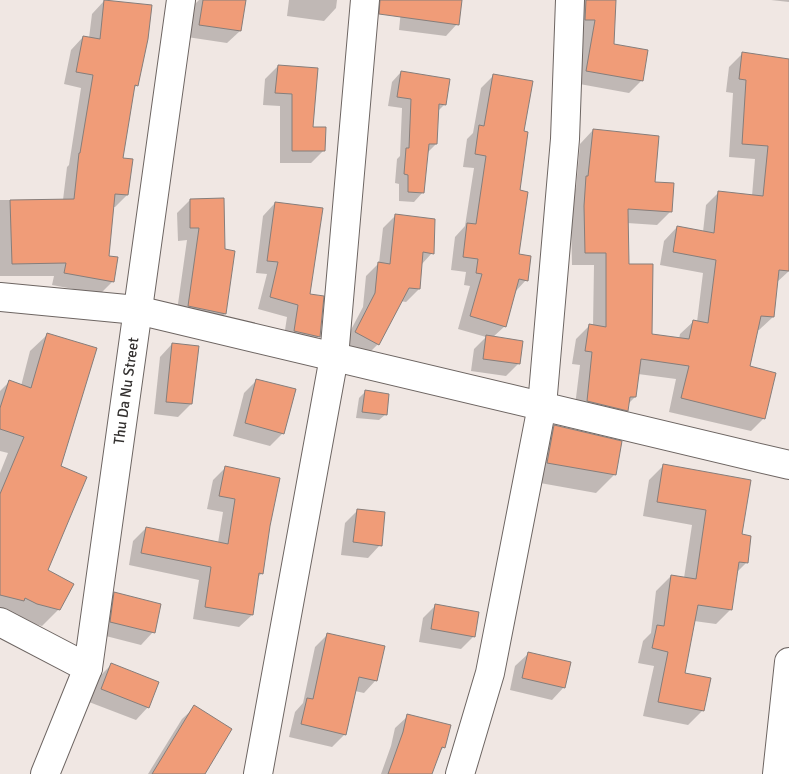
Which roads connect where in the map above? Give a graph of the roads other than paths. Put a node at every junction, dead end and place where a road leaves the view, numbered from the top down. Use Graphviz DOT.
graph roads {
  1 [pos="181,0"];
  2 [pos="365,0"];
  3 [pos="570,0"];
  4 [pos="0,297"];
  5 [pos="137,310"];
  6 [pos="334,357"];
  7 [pos="542,406"];
  8 [pos="789,465"];
  9 [pos="0,622"];
  10 [pos="789,662"];
  11 [pos="88,668"];
  12 [pos="45,774"];
  13 [pos="258,774"];
  14 [pos="460,774"];
  15 [pos="777,774"];
  1 -- 5 [label="street, Thu Da Nu Street"];
  2 -- 6 [label="street"];
  3 -- 7 [label="street"];
  4 -- 5 [label="street"];
  5 -- 6 [label="street"];
  5 -- 11 [label="street, Thu Da Nu Street"];
  6 -- 7 [label="street"];
  6 -- 13 [label="street"];
  7 -- 8 [label="street"];
  7 -- 14 [label="street"];
  9 -- 11 [label="street"];
  10 -- 15 [label="street"];
  11 -- 12 [label="street, Thu Da Nu Street"];
}
